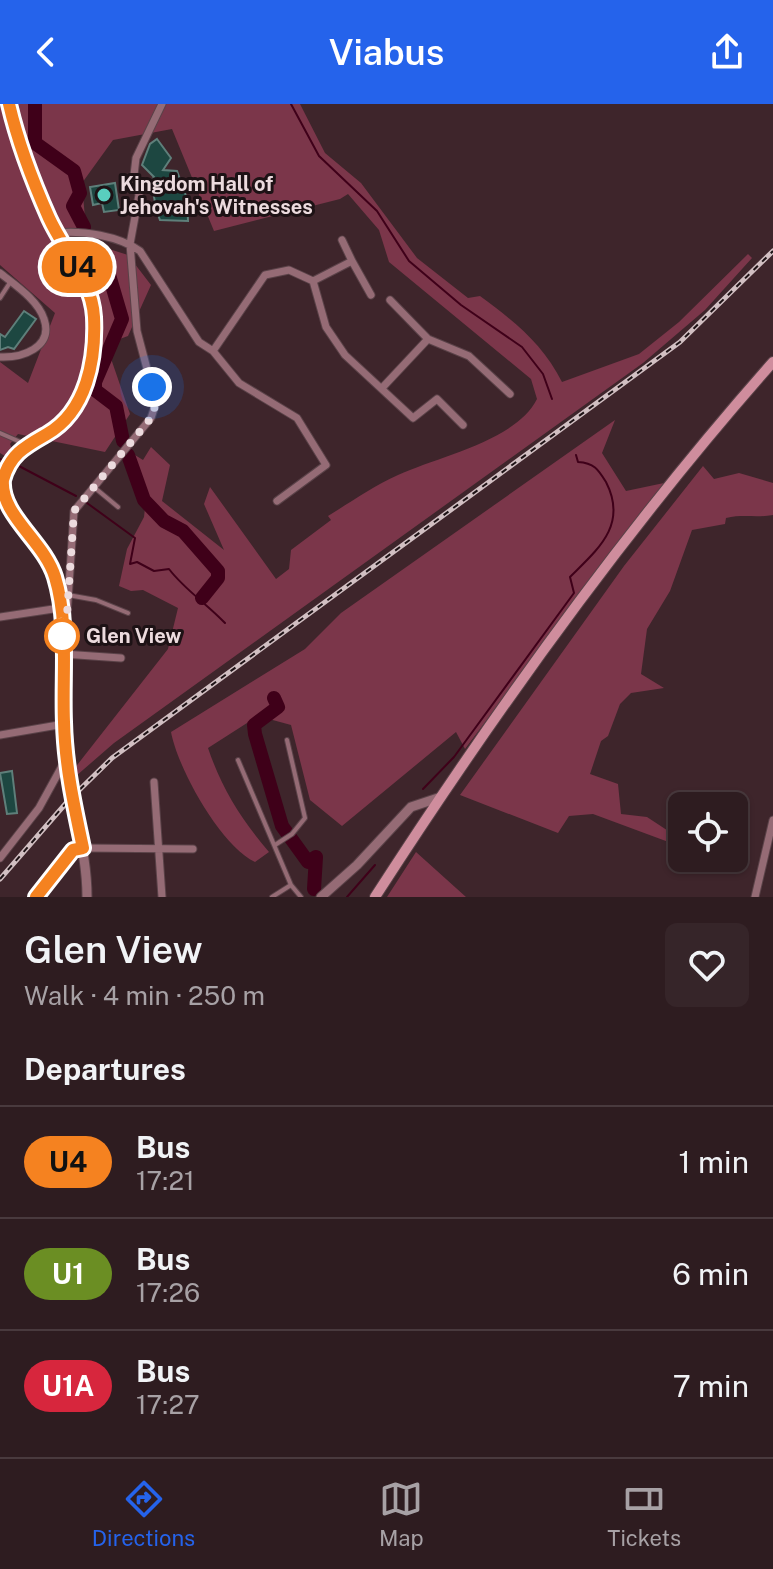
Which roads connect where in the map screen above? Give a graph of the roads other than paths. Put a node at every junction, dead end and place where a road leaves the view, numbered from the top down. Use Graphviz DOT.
graph roads {
  1 [pos="10,104"];
  2 [pos="162,104"];
  3 [pos="57,233"];
  4 [pos="342,240"];
  5 [pos="130,244"];
  6 [pos="352,261"];
  7 [pos="0,273"];
  8 [pos="11,281"];
  9 [pos="313,281"];
  10 [pos="371,295"];
  11 [pos="0,298"];
  12 [pos="390,300"];
  13 [pos="428,339"];
  14 [pos="213,351"];
  15 [pos="0,357"];
  16 [pos="773,362"];
  17 [pos="382,388"];
  18 [pos="510,394"];
  19 [pos="463,425"];
  20 [pos="0,433"];
  21 [pos="25,444"];
  22 [pos="93,486"];
  23 [pos="277,501"];
  24 [pos="2,506"];
  25 [pos="118,507"];
  26 [pos="68,595"];
  27 [pos="60,608"];
  28 [pos="128,613"];
  29 [pos="0,617"];
  30 [pos="61,621"];
  31 [pos="63,654"];
  32 [pos="121,658"];
  33 [pos="64,724"];
  34 [pos="0,735"];
  35 [pos="287,740"];
  36 [pos="67,757"];
  37 [pos="238,760"];
  38 [pos="154,782"];
  39 [pos="441,797"];
  40 [pos="773,820"];
  41 [pos="274,845"];
  42 [pos="83,848"];
  43 [pos="193,849"];
  44 [pos="158,850"];
  45 [pos="0,858"];
  46 [pos="291,885"];
  47 [pos="36,897"];
  48 [pos="87,897"];
  49 [pos="162,897"];
  50 [pos="272,897"];
  51 [pos="301,897"];
  52 [pos="321,897"];
  53 [pos="375,897"];
  54 [pos="755,897"];
  1 -- 3 [label="street"];
  2 -- 5 [label="street"];
  3 -- 5 [label="street"];
  3 -- 21 [label="street"];
  4 -- 6 [label="street"];
  5 -- 14 [label="street"];
  5 -- 22 [label="street"];
  6 -- 9 [label="street"];
  6 -- 10 [label="street"];
  7 -- 8 [label="street"];
  8 -- 11 [label="lane"];
  8 -- 15 [label="street"];
  9 -- 14 [label="street"];
  9 -- 17 [label="street"];
  12 -- 13 [label="street"];
  13 -- 17 [label="street"];
  13 -- 18 [label="street"];
  14 -- 23 [label="street"];
  16 -- 39 [label="main road"];
  17 -- 19 [label="street"];
  20 -- 21 [label="lane"];
  21 -- 24 [label="street"];
  22 -- 25 [label="lane"];
  22 -- 26 [label="street"];
  24 -- 27 [label="street"];
  26 -- 28 [label="lane"];
  26 -- 30 [label="street"];
  27 -- 29 [label="street"];
  27 -- 30 [label="street"];
  30 -- 31 [label="street"];
  31 -- 32 [label="street"];
  31 -- 33 [label="street"];
  33 -- 34 [label="street"];
  33 -- 36 [label="street"];
  35 -- 41 [label="lane"];
  36 -- 42 [label="street"];
  36 -- 45 [label="street"];
  37 -- 41 [label="lane"];
  38 -- 44 [label="street"];
  39 -- 52 [label="street"];
  39 -- 53 [label="main road"];
  40 -- 54 [label="street"];
  41 -- 46 [label="lane"];
  42 -- 44 [label="street"];
  42 -- 47 [label="street"];
  42 -- 48 [label="street"];
  43 -- 44 [label="street"];
  44 -- 49 [label="street"];
  46 -- 50 [label="lane"];
  46 -- 51 [label="lane"];
}
